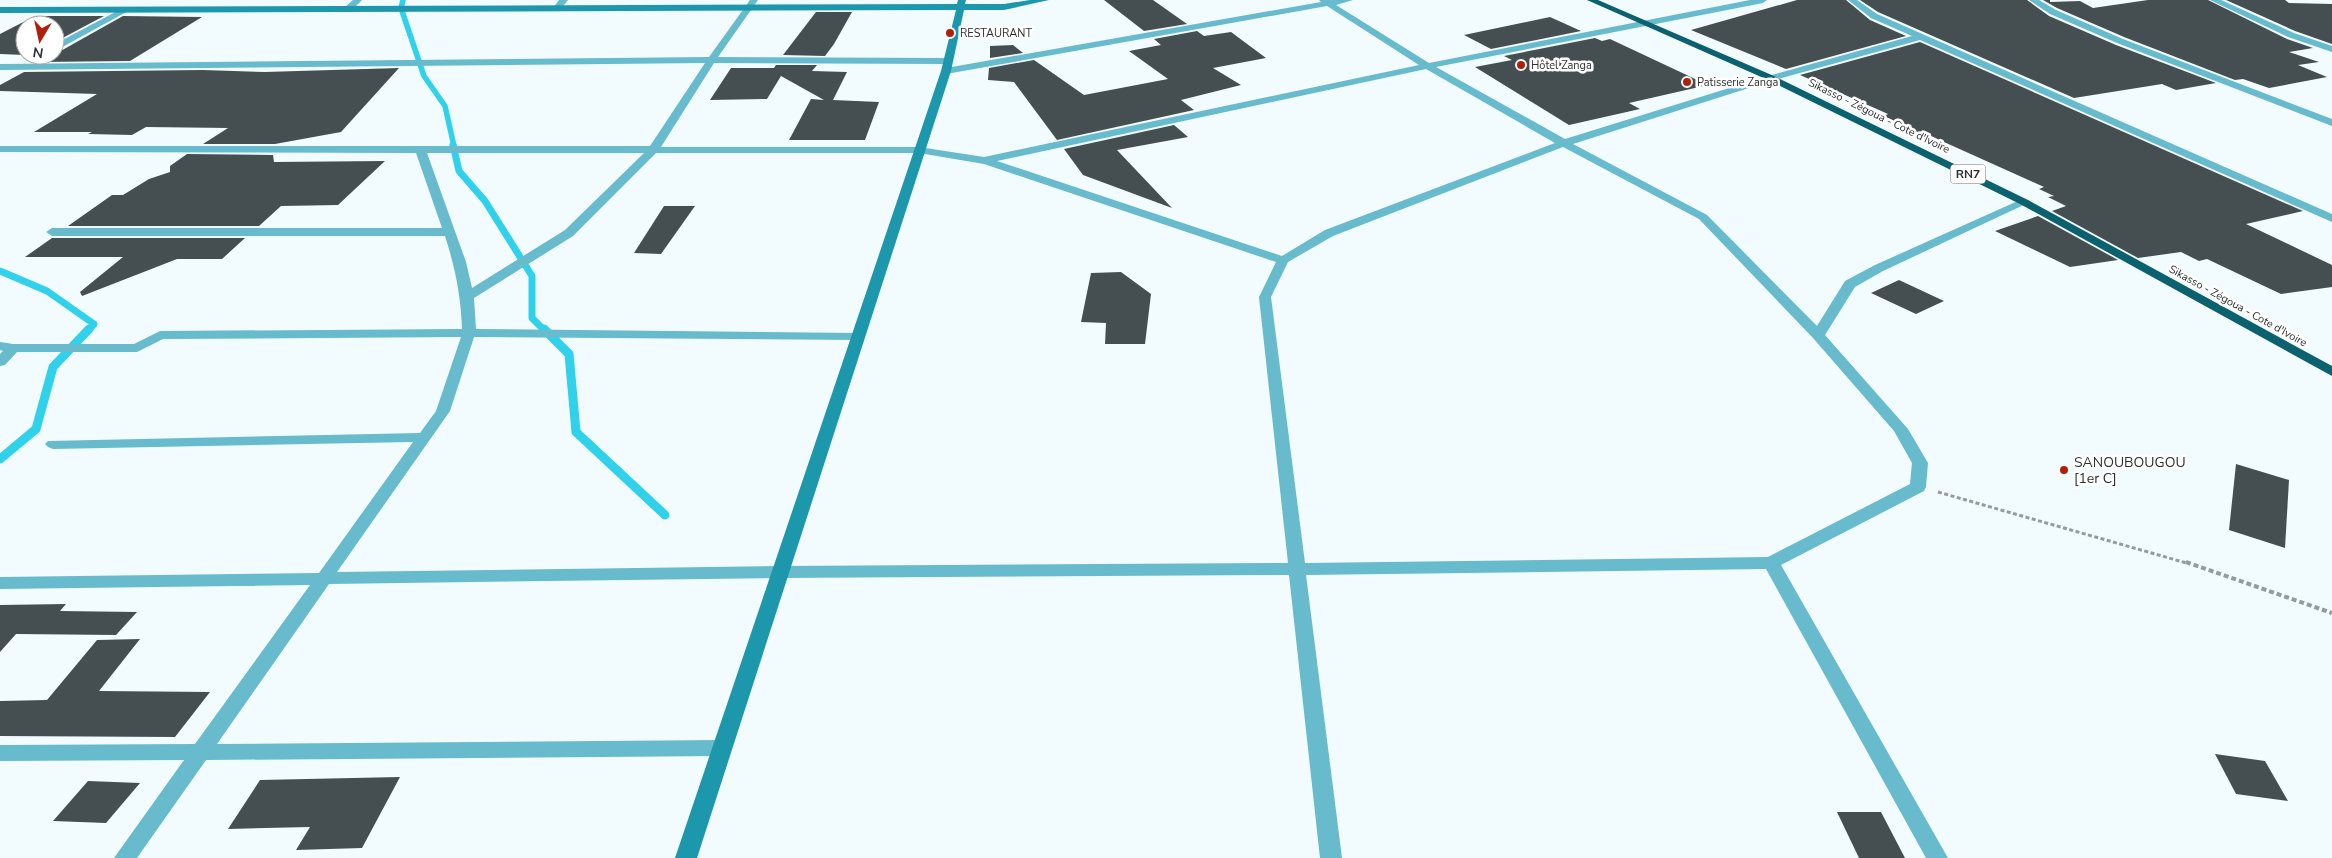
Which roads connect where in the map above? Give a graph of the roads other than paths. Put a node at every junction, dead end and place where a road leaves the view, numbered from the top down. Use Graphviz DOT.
graph roads {
  1 [pos="128,0"];
  2 [pos="358,0"];
  3 [pos="564,0"];
  4 [pos="1045,0"];
  5 [pos="1349,0"];
  6 [pos="1591,0"];
  7 [pos="1763,0"];
  8 [pos="1852,0"];
  9 [pos="2033,0"];
  10 [pos="2214,0"];
  11 [pos="1326,2"];
  12 [pos="752,3"];
  13 [pos="961,4"];
  14 [pos="557,8"];
  15 [pos="348,9"];
  16 [pos="0,10"];
  17 [pos="107,10"];
  18 [pos="126,10"];
  19 [pos="1643,24"];
  20 [pos="1922,36"];
  21 [pos="65,43"];
  22 [pos="2332,49"];
  23 [pos="712,58"];
  24 [pos="22,66"];
  25 [pos="947,66"];
  26 [pos="1427,66"];
  27 [pos="0,67"];
  28 [pos="1771,78"];
  29 [pos="2332,122"];
  30 [pos="1564,143"];
  31 [pos="0,149"];
  32 [pos="420,149"];
  33 [pos="654,149"];
  34 [pos="918,150"];
  35 [pos="986,161"];
  36 [pos="2024,202"];
  37 [pos="2332,218"];
  38 [pos="52,232"];
  39 [pos="449,232"];
  40 [pos="1283,260"];
  41 [pos="467,296"];
  42 [pos="469,333"];
  43 [pos="1818,335"];
  44 [pos="857,337"];
  45 [pos="7,347"];
  46 [pos="0,362"];
  47 [pos="2332,372"];
  48 [pos="424,437"];
  49 [pos="53,444"];
  50 [pos="1771,562"];
  51 [pos="1296,569"];
  52 [pos="780,572"];
  53 [pos="325,578"];
  54 [pos="0,583"];
  55 [pos="722,748"];
  56 [pos="0,753"];
  57 [pos="200,753"];
  58 [pos="125,858"];
  59 [pos="686,858"];
  60 [pos="1331,858"];
  61 [pos="1937,858"];
  1 -- 17 [label="street"];
  2 -- 15 [label="street"];
  3 -- 14 [label="street"];
  4 -- 13 [label="street"];
  5 -- 11 [label="street"];
  6 -- 19 [label="highway, Sikasso - Zégoua - Cote d'Ivoire / RN7"];
  7 -- 19 [label="street"];
  8 -- 20 [label="street"];
  9 -- 29 [label="street"];
  10 -- 22 [label="street"];
  11 -- 25 [label="street"];
  11 -- 26 [label="street"];
  12 -- 13 [label="street"];
  12 -- 14 [label="street"];
  12 -- 23 [label="street"];
  13 -- 25 [label="street"];
  14 -- 15 [label="street"];
  15 -- 18 [label="street"];
  16 -- 17 [label="street"];
  17 -- 18 [label="street"];
  18 -- 21 [label="street"];
  19 -- 26 [label="street"];
  19 -- 28 [label="highway, Sikasso - Zégoua - Cote d'Ivoire / RN7"];
  20 -- 28 [label="street"];
  20 -- 37 [label="street"];
  23 -- 24 [label="street"];
  23 -- 25 [label="street"];
  23 -- 33 [label="street"];
  24 -- 27 [label="street"];
  25 -- 34 [label="street"];
  26 -- 30 [label="street"];
  26 -- 35 [label="street"];
  28 -- 30 [label="street"];
  28 -- 36 [label="highway, Sikasso - Zégoua - Cote d'Ivoire / RN7"];
  30 -- 40 [label="street"];
  30 -- 43 [label="street"];
  31 -- 32 [label="street"];
  32 -- 33 [label="street"];
  32 -- 39 [label="street"];
  33 -- 34 [label="street"];
  33 -- 41 [label="street"];
  34 -- 35 [label="street"];
  34 -- 44 [label="street"];
  35 -- 40 [label="street"];
  36 -- 43 [label="street"];
  36 -- 47 [label="highway, Sikasso - Zégoua - Cote d'Ivoire / RN7"];
  38 -- 39 [label="street"];
  39 -- 41 [label="street"];
  40 -- 51 [label="street"];
  41 -- 42 [label="street"];
  42 -- 44 [label="street"];
  42 -- 45 [label="street"];
  42 -- 48 [label="street"];
  43 -- 50 [label="street"];
  44 -- 52 [label="street"];
  45 -- 46 [label="street"];
  48 -- 49 [label="street"];
  48 -- 53 [label="street"];
  50 -- 51 [label="street"];
  50 -- 61 [label="street"];
  51 -- 52 [label="street"];
  51 -- 60 [label="street"];
  52 -- 53 [label="street"];
  52 -- 55 [label="street"];
  53 -- 54 [label="street"];
  53 -- 57 [label="street"];
  55 -- 57 [label="street"];
  55 -- 59 [label="street"];
  56 -- 57 [label="street"];
  57 -- 58 [label="street"];
}
